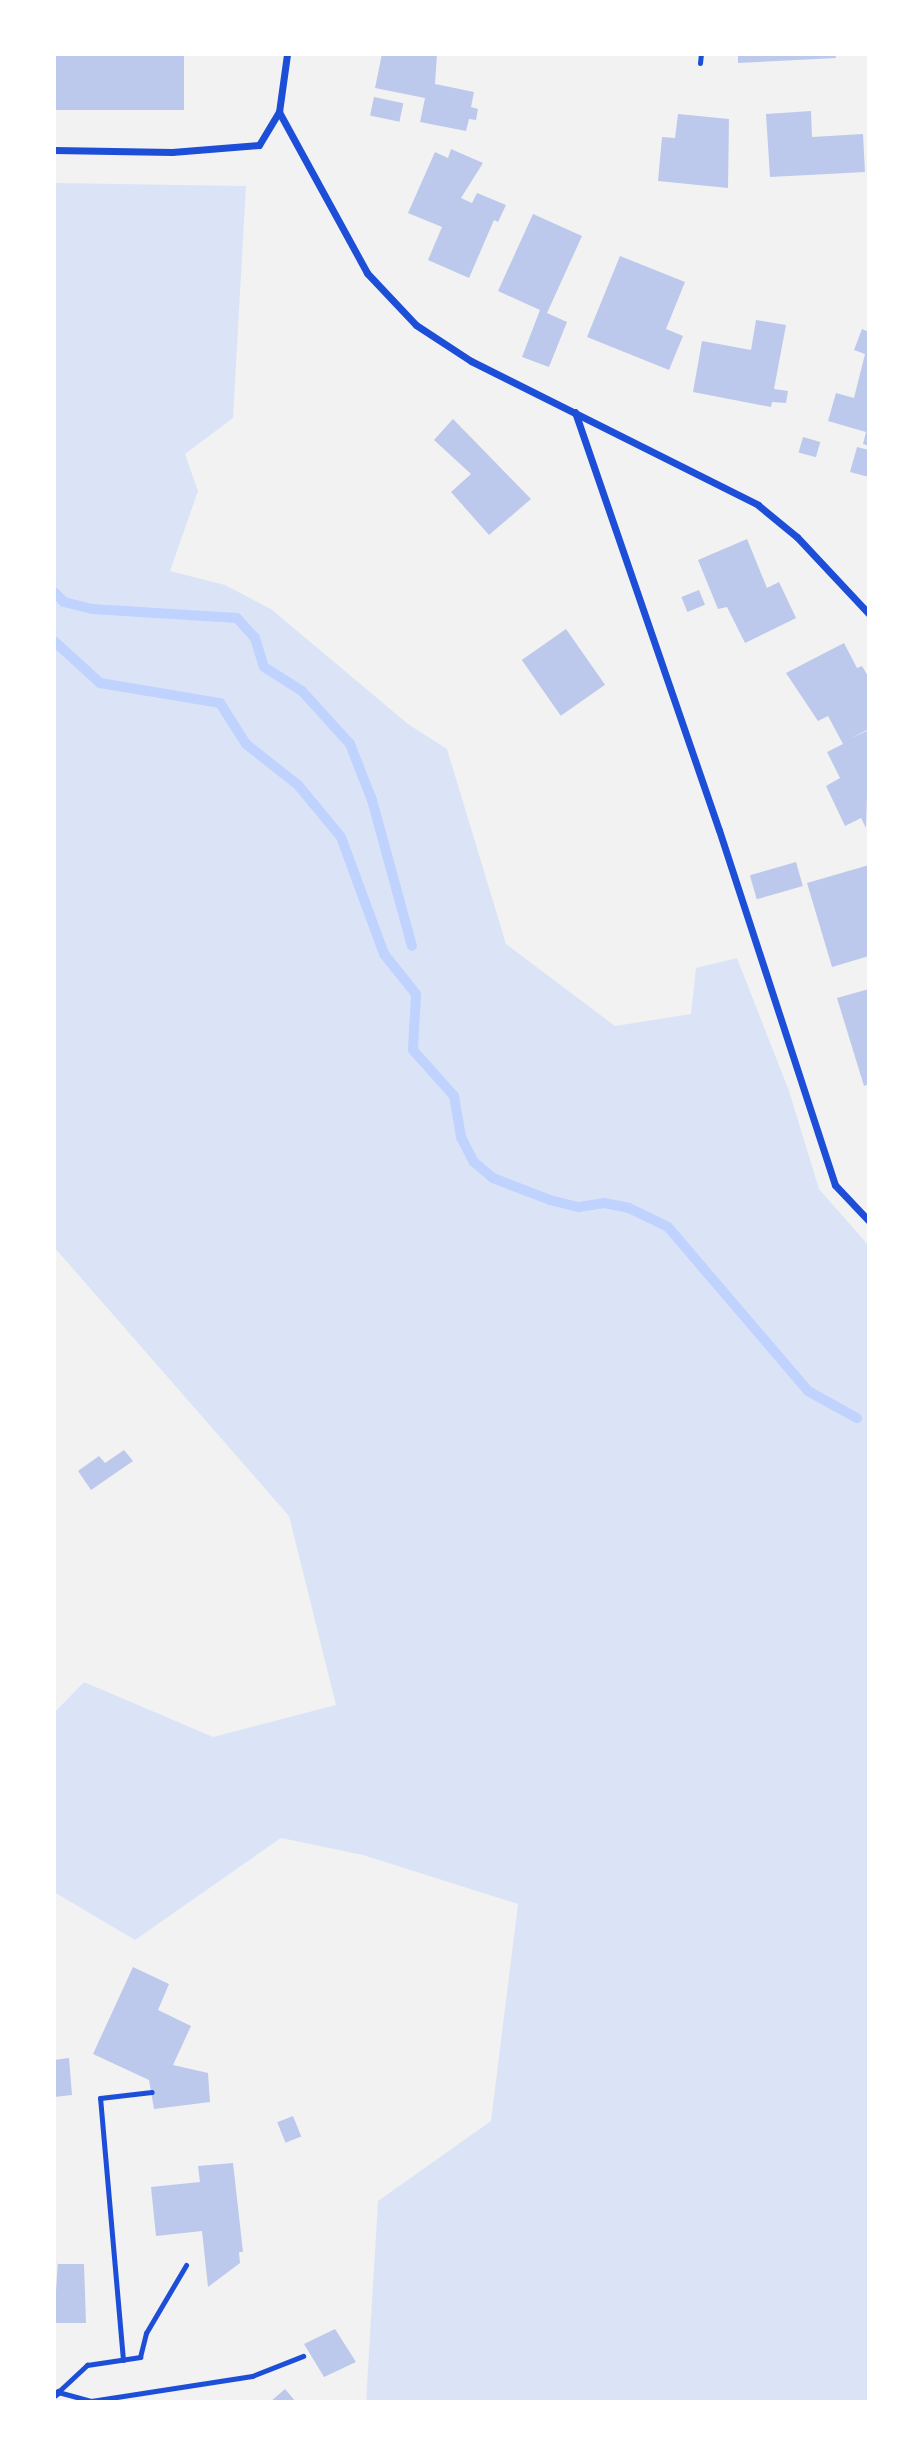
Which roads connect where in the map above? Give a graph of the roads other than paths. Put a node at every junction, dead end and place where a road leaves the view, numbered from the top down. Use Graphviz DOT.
graph roads {
  1 [pos="288,54"];
  2 [pos="701,54"];
  3 [pos="700,63"];
  4 [pos="279,112"];
  5 [pos="54,149"];
  6 [pos="575,412"];
  7 [pos="869,614"];
  8 [pos="869,1221"];
  9 [pos="152,2092"];
  10 [pos="186,2265"];
  11 [pos="303,2356"];
  12 [pos="123,2360"];
  13 [pos="56,2393"];
  1 -- 4 [label="street"];
  2 -- 3 [label="lane"];
  4 -- 5 [label="street"];
  4 -- 6 [label="street"];
  6 -- 7 [label="street"];
  6 -- 8 [label="street"];
  9 -- 12 [label="lane"];
  10 -- 12 [label="lane"];
  11 -- 13 [label="lane"];
  12 -- 13 [label="lane"];
}
